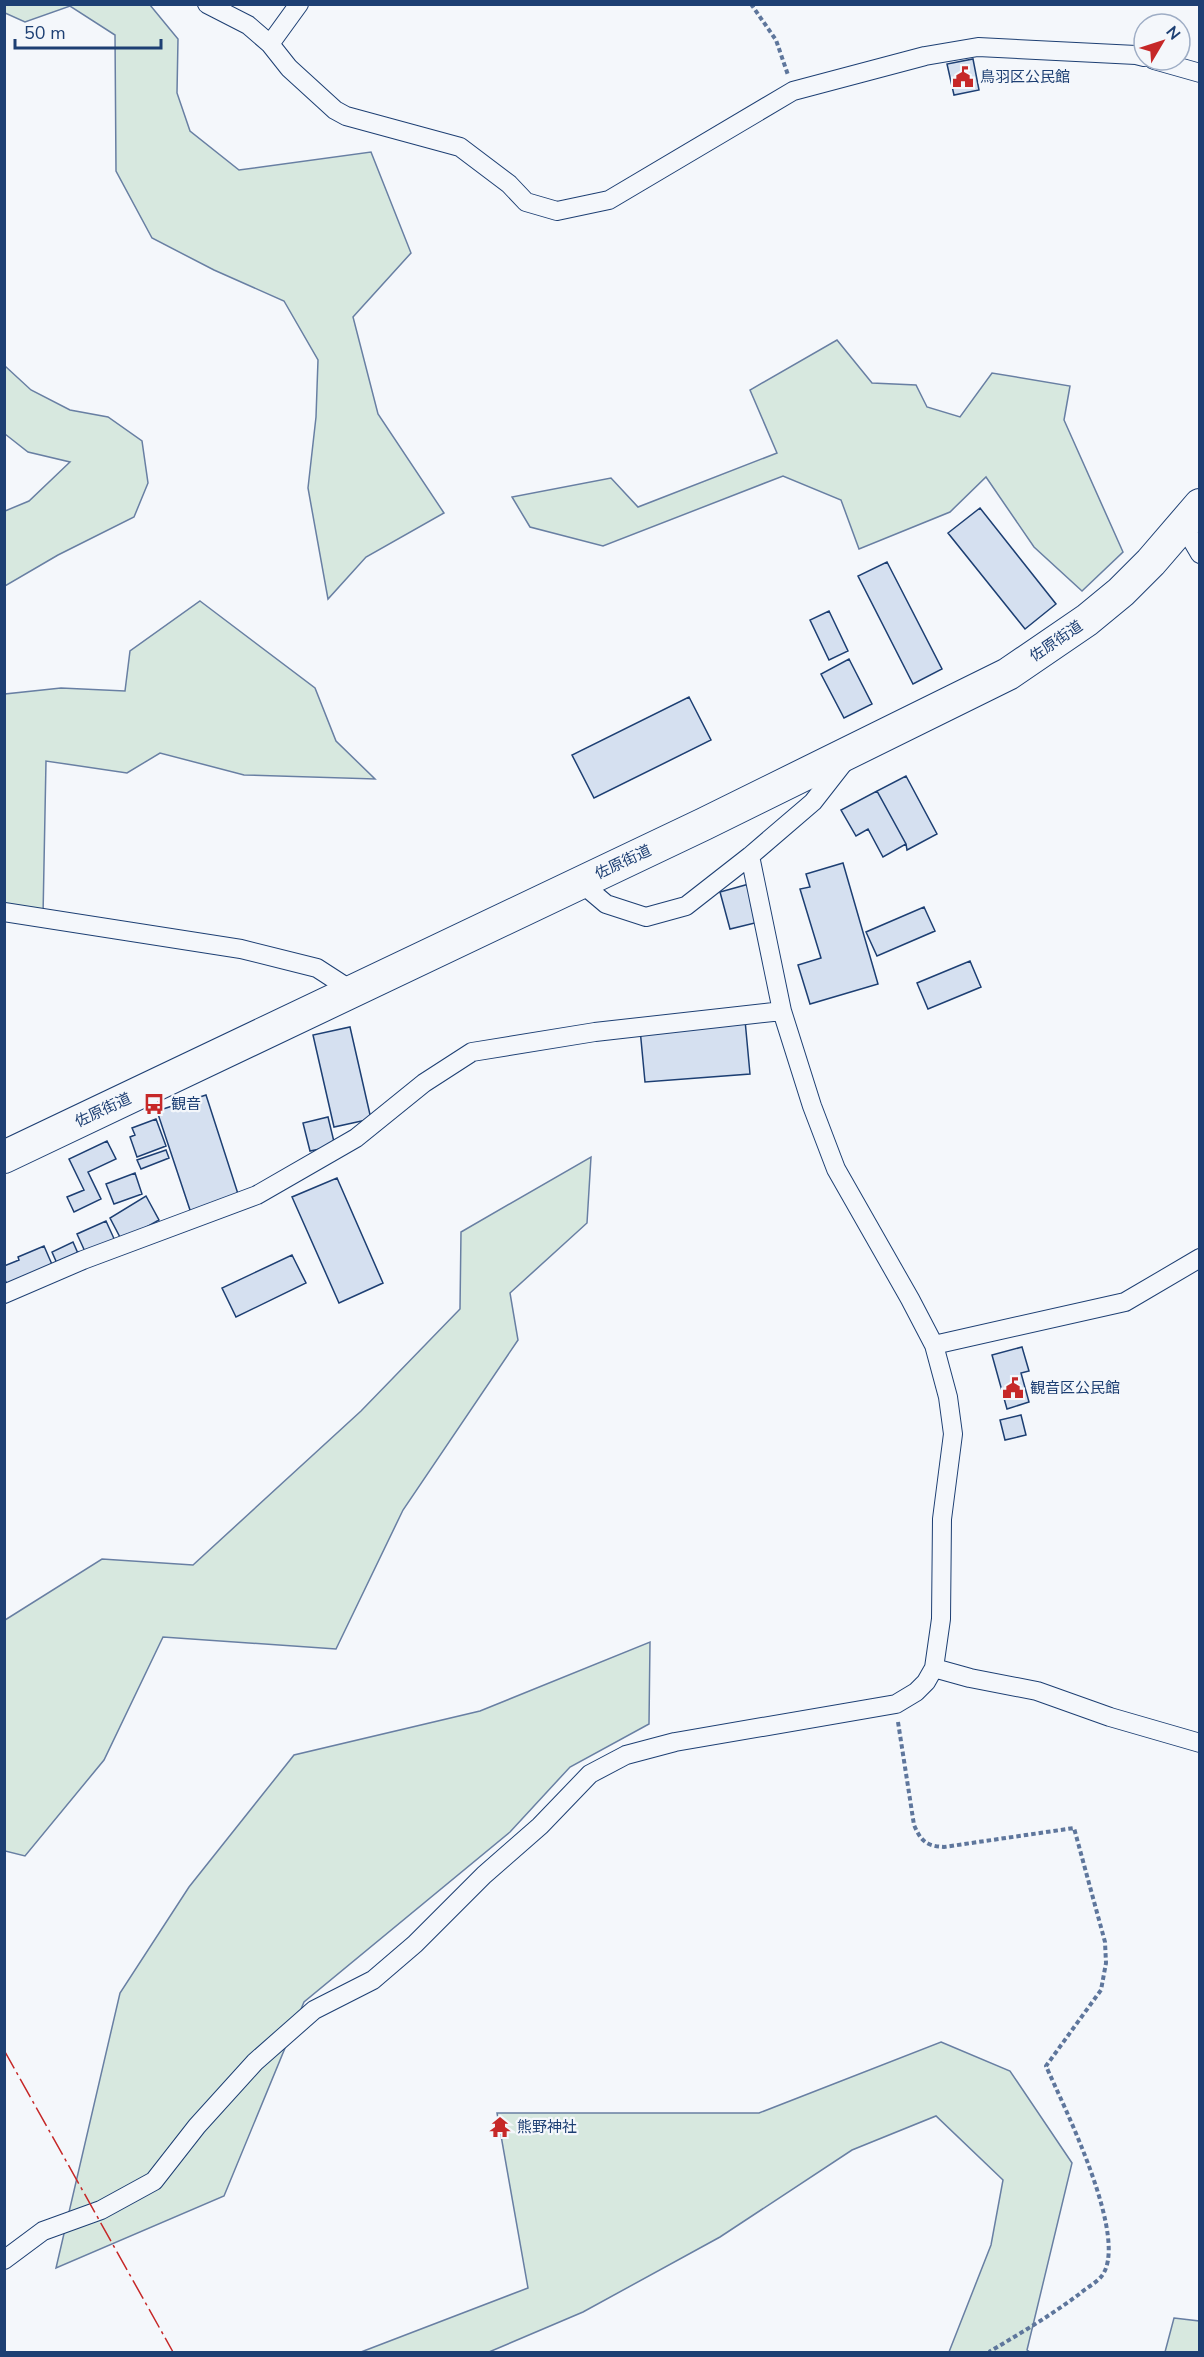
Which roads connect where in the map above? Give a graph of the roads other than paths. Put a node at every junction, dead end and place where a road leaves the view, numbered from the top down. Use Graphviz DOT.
graph roads {
  1 [pos="207,4"];
  2 [pos="299,4"];
  3 [pos="270,44"];
  4 [pos="1132,55"];
  5 [pos="1191,515"];
  6 [pos="1200,554"];
  7 [pos="855,749"];
  8 [pos="750,856"];
  9 [pos="580,882"];
  10 [pos="4,912"];
  11 [pos="351,990"];
  12 [pos="782,1011"];
  13 [pos="4,1157"];
  14 [pos="1200,1258"];
  15 [pos="4,1294"];
  16 [pos="934,1345"];
  17 [pos="934,1668"];
  18 [pos="1200,1743"];
  19 [pos="4,2260"];
  1 -- 3 [label="street"];
  2 -- 3 [label="street"];
  3 -- 4 [label="street"];
  5 -- 6 [label="street"];
  5 -- 7 [label="highway, 佐原街道"];
  7 -- 8 [label="street"];
  7 -- 9 [label="highway, 佐原街道"];
  8 -- 9 [label="street"];
  8 -- 12 [label="street"];
  9 -- 11 [label="highway, 佐原街道"];
  10 -- 11 [label="street"];
  11 -- 13 [label="highway, 佐原街道"];
  12 -- 15 [label="street"];
  12 -- 16 [label="street"];
  14 -- 16 [label="street"];
  16 -- 17 [label="street"];
  17 -- 18 [label="street"];
  17 -- 19 [label="street"];
}
